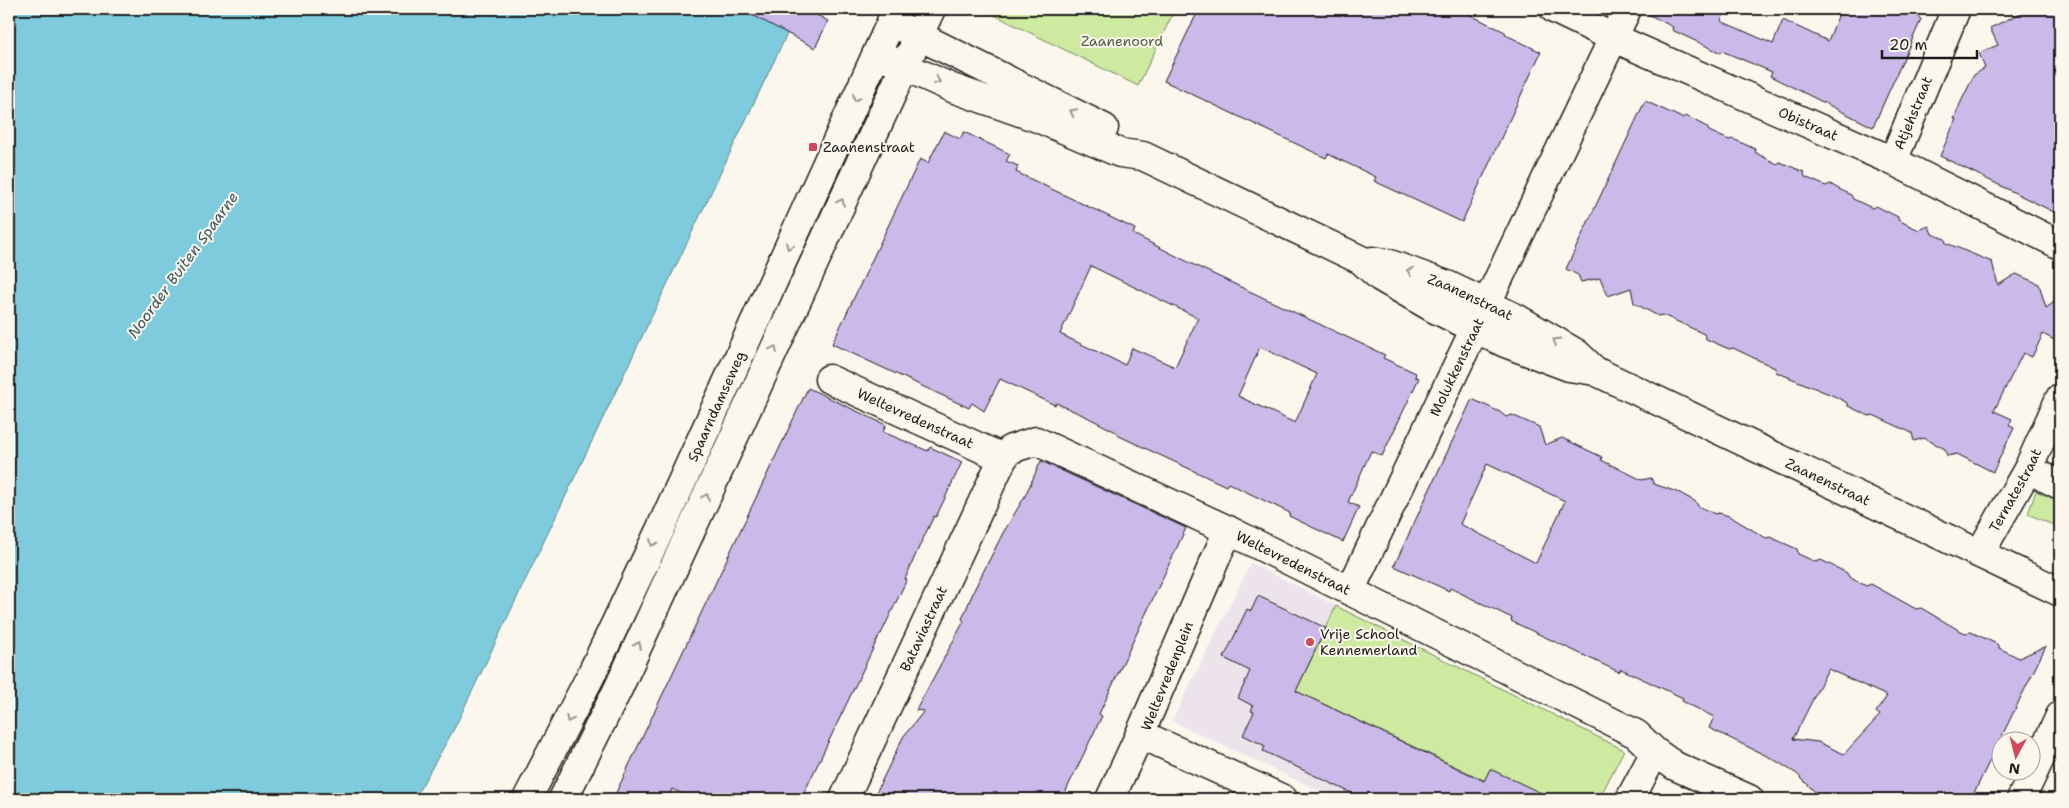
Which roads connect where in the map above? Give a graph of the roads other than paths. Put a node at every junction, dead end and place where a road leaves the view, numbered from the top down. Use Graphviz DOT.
graph roads {
  1 [pos="931,9"];
  2 [pos="1554,9"];
  3 [pos="1627,9"];
  4 [pos="1956,9"];
  5 [pos="894,15"];
  6 [pos="919,35"];
  7 [pos="1614,38"];
  8 [pos="877,54"];
  9 [pos="904,66"];
  10 [pos="1143,156"];
  11 [pos="1893,161"];
  12 [pos="2060,245"];
  13 [pos="1480,316"];
  14 [pos="829,379"];
  15 [pos="2060,398"];
  16 [pos="1003,458"];
  17 [pos="2028,469"];
  18 [pos="2060,485"];
  19 [pos="1228,530"];
  20 [pos="1980,554"];
  21 [pos="1350,591"];
  22 [pos="2060,592"];
  23 [pos="2060,716"];
  24 [pos="1140,734"];
  25 [pos="1655,752"];
  26 [pos="527,799"];
  27 [pos="563,799"];
  28 [pos="844,799"];
  29 [pos="1110,799"];
  30 [pos="1283,799"];
  31 [pos="1630,799"];
  32 [pos="1749,799"];
  33 [pos="2021,799"];
  1 -- 6 [label="street, Spaarndamseweg"];
  2 -- 7 [label="street, Obistraat"];
  3 -- 7 [label="street, Molukkenstraat"];
  4 -- 11 [label="street, Atjehstraat"];
  5 -- 6 [label="street, Zaanenstraat"];
  5 -- 8 [label="street, Spaarndamseweg"];
  6 -- 9 [label="street, Spaarndamseweg"];
  10 -- 6 [label="street, Zaanenstraat, one-way"];
  7 -- 11 [label="street, Obistraat"];
  7 -- 13 [label="street, Molukkenstraat"];
  8 -- 9 [label="street, Zaanenstraat"];
  8 -- 26 [label="street, Spaarndamseweg, one-way"];
  9 -- 10 [label="street, Zaanenstraat, one-way"];
  27 -- 9 [label="street, Spaarndamseweg, one-way"];
  10 -- 13 [label="street, Zaanenstraat"];
  11 -- 12 [label="street, Obistraat"];
  13 -- 20 [label="street, Zaanenstraat"];
  13 -- 21 [label="street, Molukkenstraat"];
  14 -- 16 [label="street, Weltevredenstraat"];
  15 -- 17 [label="street, Ternatestraat"];
  16 -- 19 [label="street, Weltevredenstraat"];
  16 -- 28 [label="street, Bataviastraat"];
  17 -- 18 [label="street"];
  17 -- 20 [label="street, Ternatestraat"];
  19 -- 21 [label="street, Weltevredenstraat"];
  19 -- 24 [label="street, Weltevredenplein"];
  20 -- 22 [label="street, Zaanenstraat"];
  21 -- 25 [label="street, Weltevredenstraat"];
  23 -- 33 [label="street"];
  24 -- 29 [label="street"];
  24 -- 30 [label="street, Weltevredenplein"];
  25 -- 31 [label="street"];
  25 -- 32 [label="street, Weltevredenstraat"];
}
